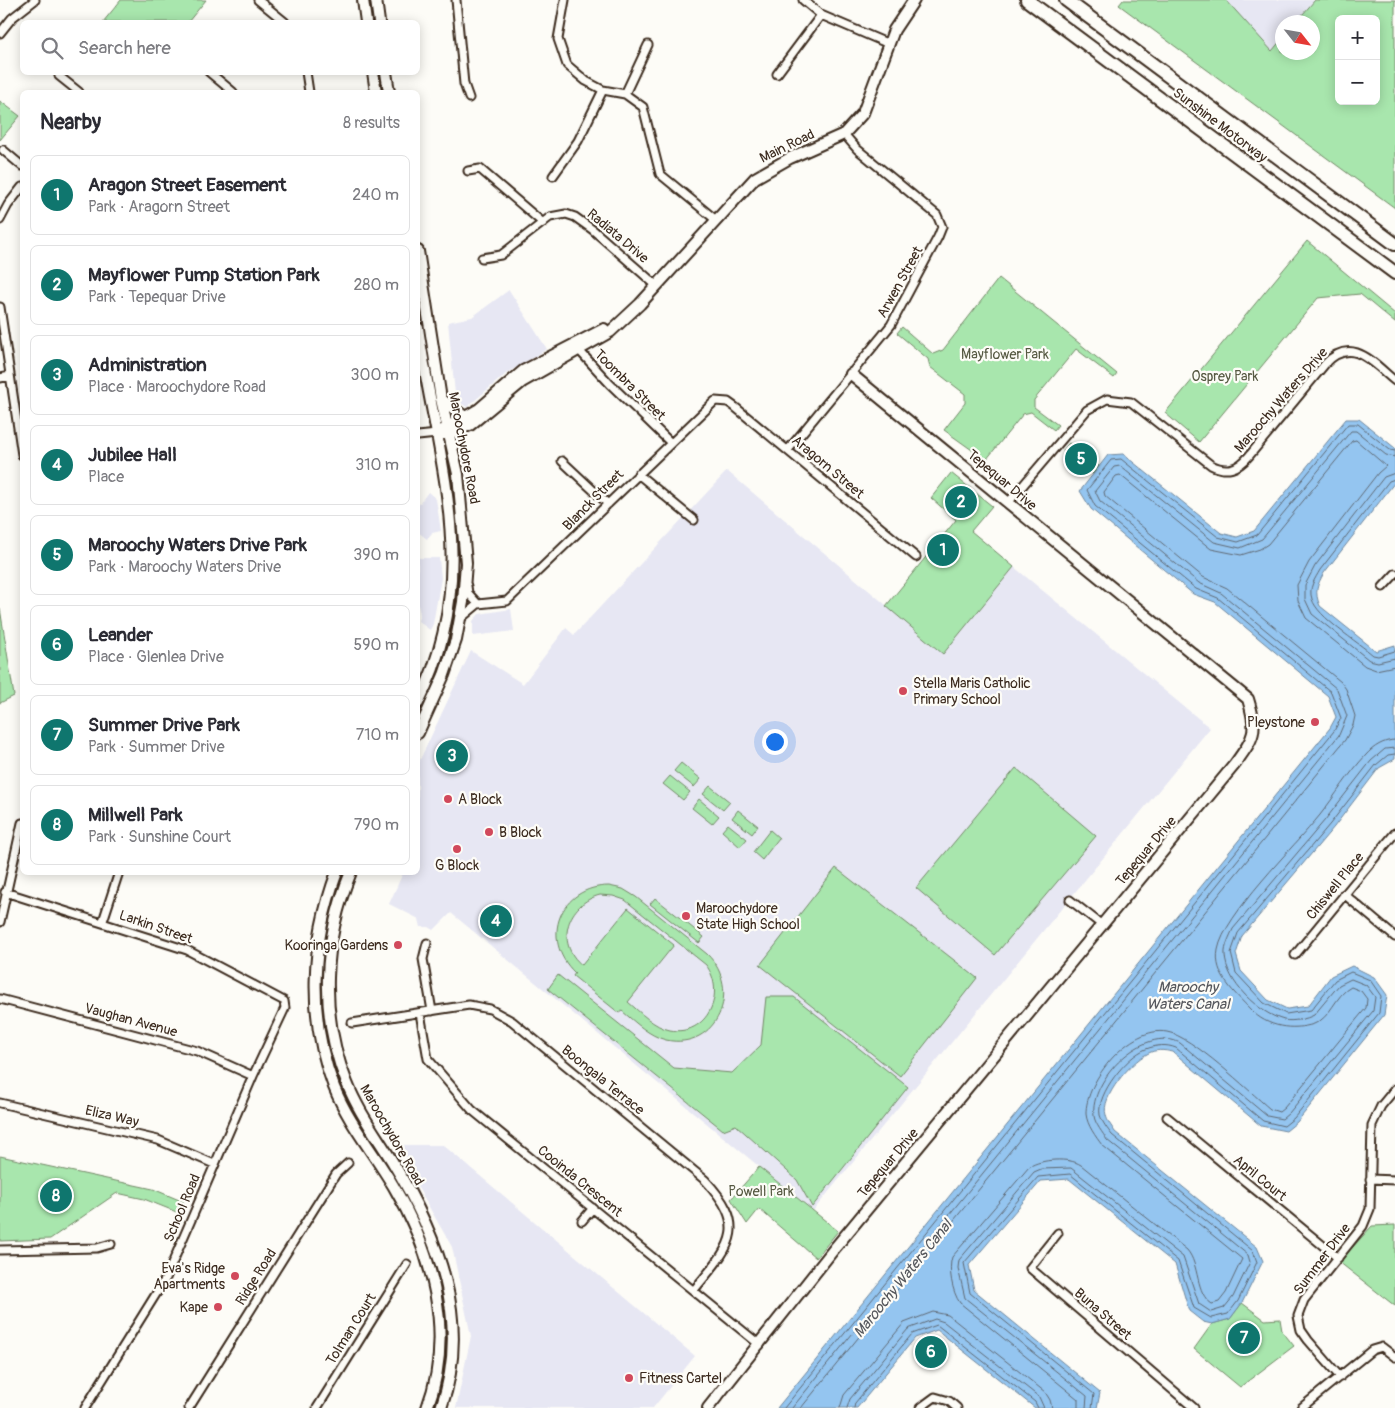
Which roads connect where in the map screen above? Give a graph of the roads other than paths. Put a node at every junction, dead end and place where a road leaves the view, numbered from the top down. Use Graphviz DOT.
graph roads {
  1 [pos="35,0"];
  2 [pos="258,0"];
  3 [pos="363,0"];
  4 [pos="376,0"];
  5 [pos="456,0"];
  6 [pos="565,0"];
  7 [pos="802,0"];
  8 [pos="914,0"];
  9 [pos="1027,0"];
  10 [pos="1066,0"];
  11 [pos="821,15"];
  12 [pos="283,20"];
  13 [pos="366,20"];
  14 [pos="379,20"];
  15 [pos="0,34"];
  16 [pos="889,44"];
  17 [pos="648,45"];
  18 [pos="777,74"];
  19 [pos="213,75"];
  20 [pos="306,75"];
  21 [pos="373,75"];
  22 [pos="386,75"];
  23 [pos="59,76"];
  24 [pos="76,90"];
  25 [pos="232,90"];
  26 [pos="309,90"];
  27 [pos="376,90"];
  28 [pos="389,90"];
  29 [pos="603,90"];
  30 [pos="625,94"];
  31 [pos="469,98"];
  32 [pos="844,134"];
  33 [pos="3,150"];
  34 [pos="20,164"];
  35 [pos="468,171"];
  36 [pos="552,176"];
  37 [pos="20,190"];
  38 [pos="0,220"];
  39 [pos="716,220"];
  40 [pos="543,223"];
  41 [pos="1395,244"];
  42 [pos="482,258"];
  43 [pos="420,264"];
  44 [pos="1395,274"];
  45 [pos="657,286"];
  46 [pos="0,307"];
  47 [pos="420,340"];
  48 [pos="577,348"];
  49 [pos="851,374"];
  50 [pos="10,376"];
  51 [pos="0,378"];
  52 [pos="1395,381"];
  53 [pos="441,399"];
  54 [pos="720,400"];
  55 [pos="19,402"];
  56 [pos="465,417"];
  57 [pos="20,420"];
  58 [pos="448,430"];
  59 [pos="436,434"];
  60 [pos="420,436"];
  61 [pos="670,442"];
  62 [pos="788,450"];
  63 [pos="562,461"];
  64 [pos="638,474"];
  65 [pos="1008,503"];
  66 [pos="608,504"];
  67 [pos="694,520"];
  68 [pos="916,557"];
  69 [pos="1395,574"];
  70 [pos="466,580"];
  71 [pos="1383,587"];
  72 [pos="478,604"];
  73 [pos="460,619"];
  74 [pos="420,699"];
  75 [pos="420,729"];
  76 [pos="20,830"];
  77 [pos="1395,833"];
  78 [pos="118,875"];
  79 [pos="336,875"];
  80 [pos="350,875"];
  81 [pos="5,892"];
  82 [pos="1344,894"];
  83 [pos="1070,900"];
  84 [pos="103,921"];
  85 [pos="0,922"];
  86 [pos="1102,925"];
  87 [pos="1395,937"];
  88 [pos="427,943"];
  89 [pos="1295,955"];
  90 [pos="0,999"];
  91 [pos="285,1008"];
  92 [pos="432,1010"];
  93 [pos="420,1013"];
  94 [pos="352,1023"];
  95 [pos="253,1076"];
  96 [pos="1395,1090"];
  97 [pos="0,1103"];
  98 [pos="1167,1117"];
  99 [pos="348,1163"];
  100 [pos="214,1164"];
  101 [pos="1370,1178"];
  102 [pos="1395,1180"];
  103 [pos="593,1208"];
  104 [pos="582,1221"];
  105 [pos="1058,1233"];
  106 [pos="111,1244"];
  107 [pos="0,1250"];
  108 [pos="1338,1258"];
  109 [pos="407,1264"];
  110 [pos="694,1290"];
  111 [pos="760,1345"];
  112 [pos="1395,1357"];
  113 [pos="1340,1377"];
  114 [pos="1188,1406"];
  115 [pos="84,1408"];
  116 [pos="189,1408"];
  117 [pos="317,1408"];
  118 [pos="427,1408"];
  119 [pos="441,1408"];
  120 [pos="708,1408"];
  121 [pos="920,1408"];
  122 [pos="957,1408"];
  123 [pos="1301,1408"];
  1 -- 15 [label="street"];
  2 -- 12 [label="street"];
  3 -- 13 [label="main road"];
  4 -- 14 [label="main road"];
  5 -- 31 [label="street"];
  6 -- 29 [label="street"];
  7 -- 11 [label="street"];
  8 -- 16 [label="main road, Main Road"];
  9 -- 44 [label="highway, Sunshine Motorway"];
  10 -- 41 [label="highway, Sunshine Motorway"];
  11 -- 16 [label="street"];
  11 -- 18 [label="street"];
  16 -- 32 [label="main road, Main Road"];
  17 -- 30 [label="street"];
  19 -- 25 [label="street"];
  20 -- 26 [label="street"];
  21 -- 27 [label="main road"];
  22 -- 28 [label="main road"];
  23 -- 24 [label="street"];
  29 -- 30 [label="street"];
  29 -- 36 [label="street"];
  30 -- 39 [label="street"];
  32 -- 39 [label="main road, Main Road"];
  32 -- 49 [label="street, Arwen Street"];
  33 -- 34 [label="street"];
  35 -- 40 [label="street"];
  37 -- 38 [label="street"];
  39 -- 45 [label="main road, Main Road"];
  40 -- 42 [label="street, Radiata Drive"];
  40 -- 45 [label="street, Radiata Drive"];
  43 -- 53 [label="main road, Maroochydore Road"];
  45 -- 48 [label="main road, Main Road"];
  46 -- 50 [label="street"];
  47 -- 59 [label="main road, Maroochydore Road"];
  48 -- 56 [label="main road, Main Road"];
  48 -- 58 [label="main road, Main Road"];
  48 -- 61 [label="street, Toombra Street"];
  49 -- 62 [label="street, Arwen Street"];
  49 -- 65 [label="main road, Tepequar Drive"];
  50 -- 51 [label="street"];
  50 -- 55 [label="street"];
  52 -- 65 [label="street, Maroochy Waters Drive"];
  53 -- 56 [label="main road"];
  53 -- 58 [label="main road, Maroochydore Road"];
  54 -- 61 [label="street, Blanck Street"];
  54 -- 62 [label="street, Aragorn Street"];
  55 -- 57 [label="street"];
  56 -- 58 [label="main road, Main Road"];
  58 -- 59 [label="main road, Main Road"];
  58 -- 70 [label="main road, Maroochydore Road"];
  59 -- 60 [label="street"];
  59 -- 74 [label="main road, Maroochydore Road"];
  61 -- 64 [label="street, Blanck Street"];
  62 -- 68 [label="street, Aragorn Street"];
  63 -- 66 [label="street"];
  64 -- 66 [label="street, Blanck Street"];
  64 -- 67 [label="street"];
  65 -- 86 [label="main road, Tepequar Drive"];
  66 -- 72 [label="street, Blanck Street"];
  69 -- 71 [label="street"];
  70 -- 72 [label="street"];
  70 -- 73 [label="main road, Maroochydore Road"];
  72 -- 73 [label="street"];
  73 -- 75 [label="main road, Maroochydore Road"];
  76 -- 81 [label="street"];
  77 -- 82 [label="street, Chiswell Place"];
  78 -- 84 [label="street"];
  79 -- 118 [label="main road, Maroochydore Road"];
  80 -- 119 [label="main road, Maroochydore Road"];
  81 -- 84 [label="street, Larkin Street"];
  81 -- 85 [label="street"];
  82 -- 87 [label="street"];
  82 -- 89 [label="street, Chiswell Place"];
  83 -- 86 [label="street"];
  84 -- 91 [label="street, Larkin Street"];
  86 -- 111 [label="main road, Tepequar Drive"];
  88 -- 92 [label="street"];
  90 -- 95 [label="street, Vaughan Avenue"];
  91 -- 95 [label="street, School Road"];
  92 -- 93 [label="street, Boongala Terrace"];
  92 -- 110 [label="street, Boongala Terrace"];
  93 -- 94 [label="street, Boongala Terrace"];
  93 -- 103 [label="street, Cooinda Crescent"];
  95 -- 100 [label="street, School Road"];
  96 -- 101 [label="street, Summer Drive"];
  97 -- 100 [label="street, Eliza Way"];
  98 -- 108 [label="street, April Court"];
  99 -- 116 [label="street, Ridge Road"];
  100 -- 115 [label="street, School Road"];
  101 -- 102 [label="street"];
  101 -- 108 [label="street, Summer Drive"];
  103 -- 104 [label="street"];
  103 -- 110 [label="street, Cooinda Crescent"];
  105 -- 114 [label="street, Buna Street"];
  106 -- 107 [label="street"];
  108 -- 113 [label="street, Summer Drive"];
  109 -- 117 [label="street, Tolman Court"];
  110 -- 111 [label="street, Cooinda Crescent"];
  111 -- 120 [label="main road, Tepequar Drive"];
  112 -- 113 [label="street"];
  113 -- 123 [label="street"];
  121 -- 122 [label="street"];
}
